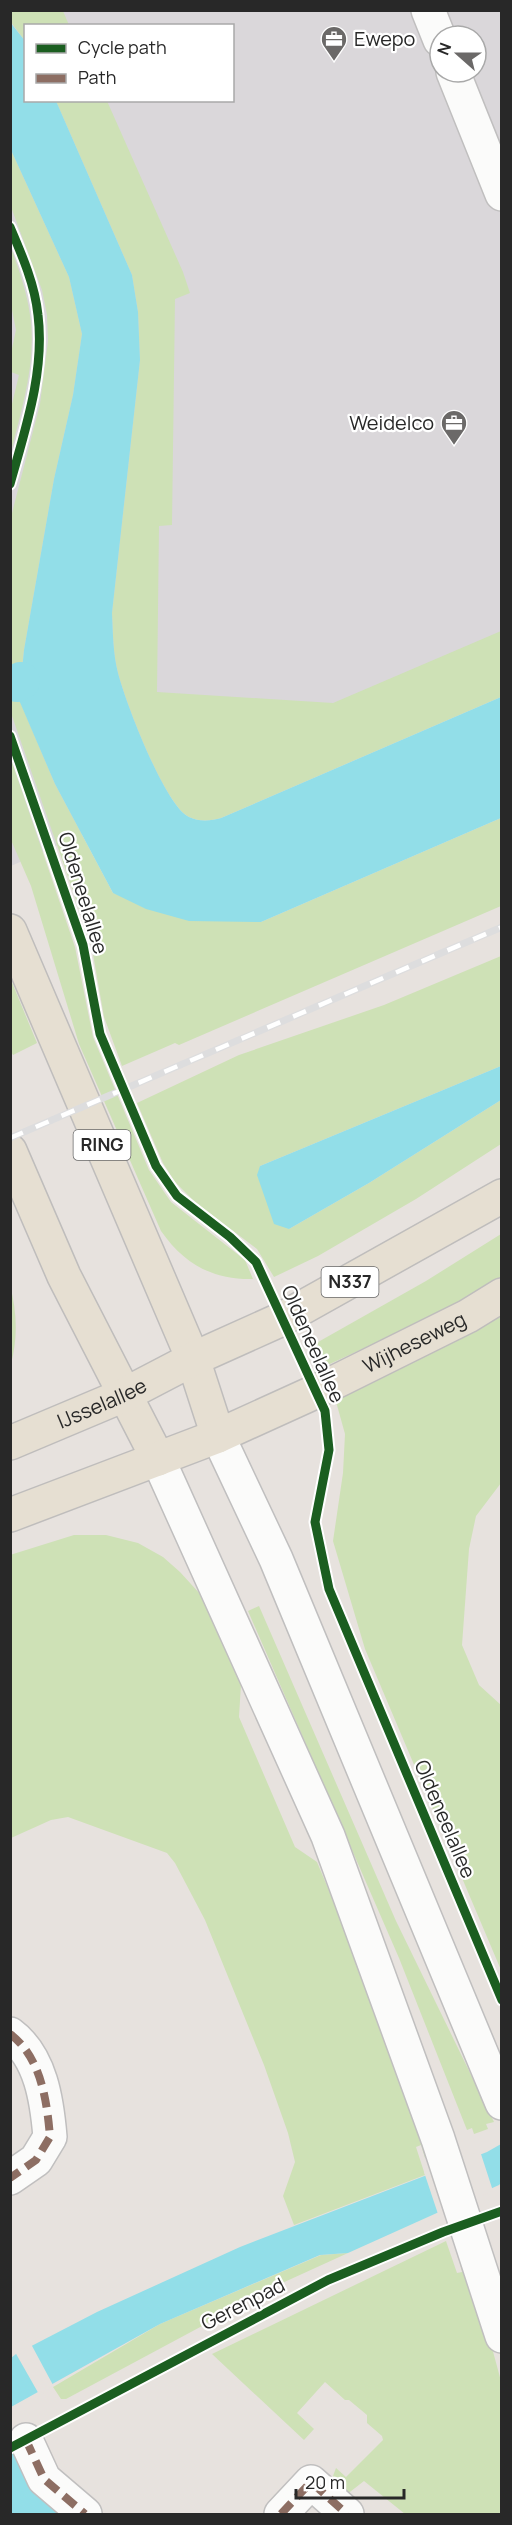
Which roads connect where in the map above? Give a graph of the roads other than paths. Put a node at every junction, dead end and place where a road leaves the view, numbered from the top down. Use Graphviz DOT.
graph roads {
  1 [pos="428,10"];
  2 [pos="434,24"];
  3 [pos="458,84"];
  4 [pos="501,194"];
  5 [pos="10,931"];
  6 [pos="10,1151"];
  7 [pos="501,1196"];
  8 [pos="501,1295"];
  9 [pos="193,1359"];
  10 [pos="124,1395"];
  11 [pos="218,1436"];
  12 [pos="10,1443"];
  13 [pos="158,1459"];
  14 [pos="10,1515"];
  15 [pos="10,2034"];
  16 [pos="501,2103"];
  17 [pos="10,2178"];
  18 [pos="501,2336"];
  19 [pos="26,2440"];
  20 [pos="85,2514"];
  21 [pos="280,2514"];
  22 [pos="347,2514"];
  1 -- 2 [label="main road"];
  3 -- 4 [label="main road"];
  5 -- 9 [label="main road, RING"];
  6 -- 10 [label="main road"];
  7 -- 9 [label="main road, N337"];
  8 -- 11 [label="main road, Wijheseweg"];
  9 -- 10 [label="main road, IJsselallee / N337"];
  9 -- 11 [label="main road, RING"];
  10 -- 12 [label="main road, IJsselallee"];
  10 -- 13 [label="main road"];
  11 -- 13 [label="main road, Wijheseweg"];
  11 -- 16 [label="main road"];
  13 -- 14 [label="main road"];
  13 -- 18 [label="main road"];
  15 -- 17 [label="main road"];
  19 -- 20 [label="main road"];
  21 -- 22 [label="main road"];
}
